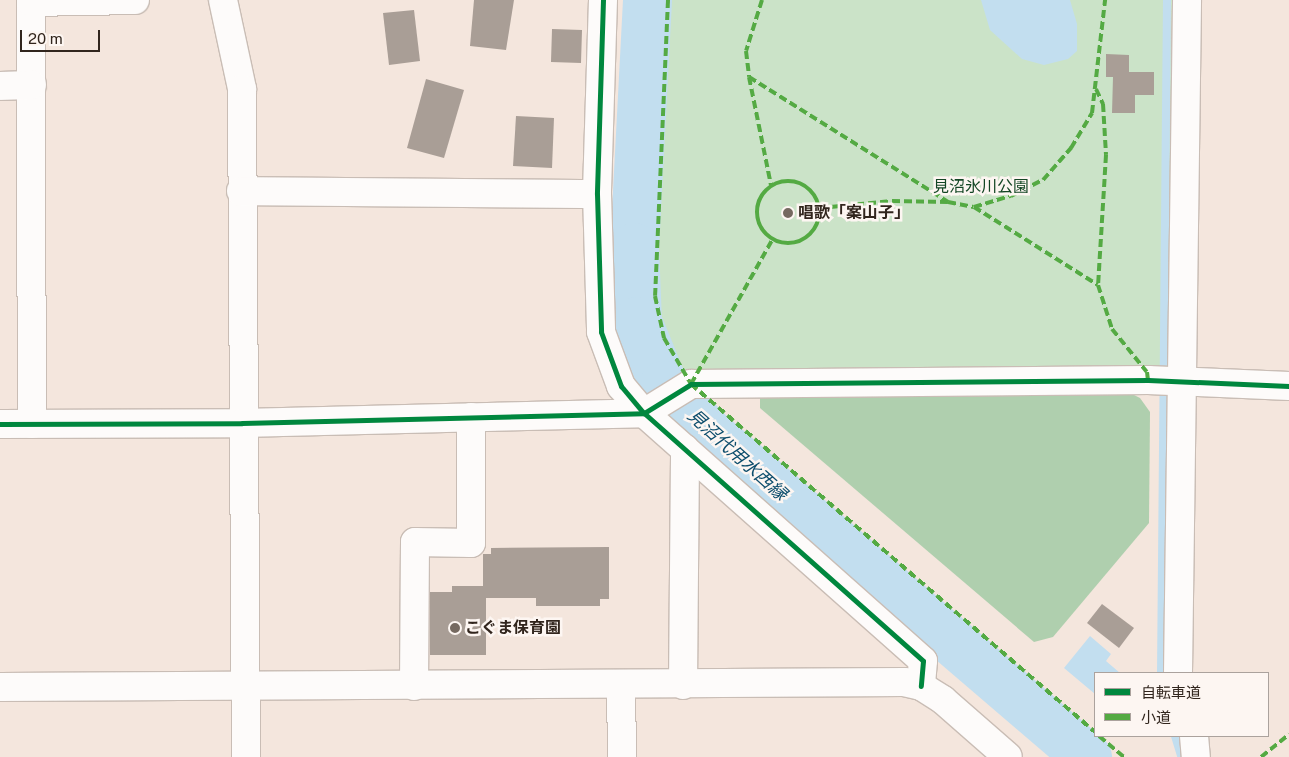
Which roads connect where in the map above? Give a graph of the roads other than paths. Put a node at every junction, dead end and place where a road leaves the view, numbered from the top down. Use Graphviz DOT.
graph roads {
  1 [pos="135,0"];
  2 [pos="223,0"];
  3 [pos="602,0"];
  4 [pos="1187,0"];
  5 [pos="31,1"];
  6 [pos="32,85"];
  7 [pos="0,86"];
  8 [pos="241,191"];
  9 [pos="597,194"];
  10 [pos="1183,381"];
  11 [pos="1289,386"];
  12 [pos="644,413"];
  13 [pos="471,417"];
  14 [pos="242,423"];
  15 [pos="0,424"];
  16 [pos="32,424"];
  17 [pos="685,450"];
  18 [pos="1178,672"];
  19 [pos="621,685"];
  20 [pos="683,685"];
  21 [pos="246,686"];
  22 [pos="414,686"];
  23 [pos="921,686"];
  24 [pos="0,687"];
  25 [pos="1194,737"];
  26 [pos="246,757"];
  27 [pos="622,757"];
  28 [pos="1008,757"];
  29 [pos="1196,757"];
  1 -- 5 [label="street"];
  2 -- 8 [label="street"];
  3 -- 9 [label="street"];
  4 -- 10 [label="street"];
  5 -- 6 [label="street"];
  6 -- 7 [label="street"];
  6 -- 16 [label="street"];
  8 -- 9 [label="street"];
  8 -- 14 [label="street"];
  9 -- 12 [label="street"];
  10 -- 11 [label="street"];
  10 -- 12 [label="street"];
  10 -- 18 [label="street"];
  12 -- 13 [label="street"];
  12 -- 17 [label="street"];
  13 -- 14 [label="street"];
  13 -- 22 [label="street"];
  14 -- 16 [label="street"];
  14 -- 21 [label="street"];
  15 -- 16 [label="street"];
  17 -- 20 [label="street"];
  17 -- 23 [label="street"];
  19 -- 20 [label="street"];
  19 -- 22 [label="street"];
  19 -- 27 [label="street"];
  20 -- 23 [label="street"];
  21 -- 22 [label="street"];
  21 -- 24 [label="street"];
  21 -- 26 [label="street"];
  23 -- 28 [label="street"];
  25 -- 29 [label="street"];
}
